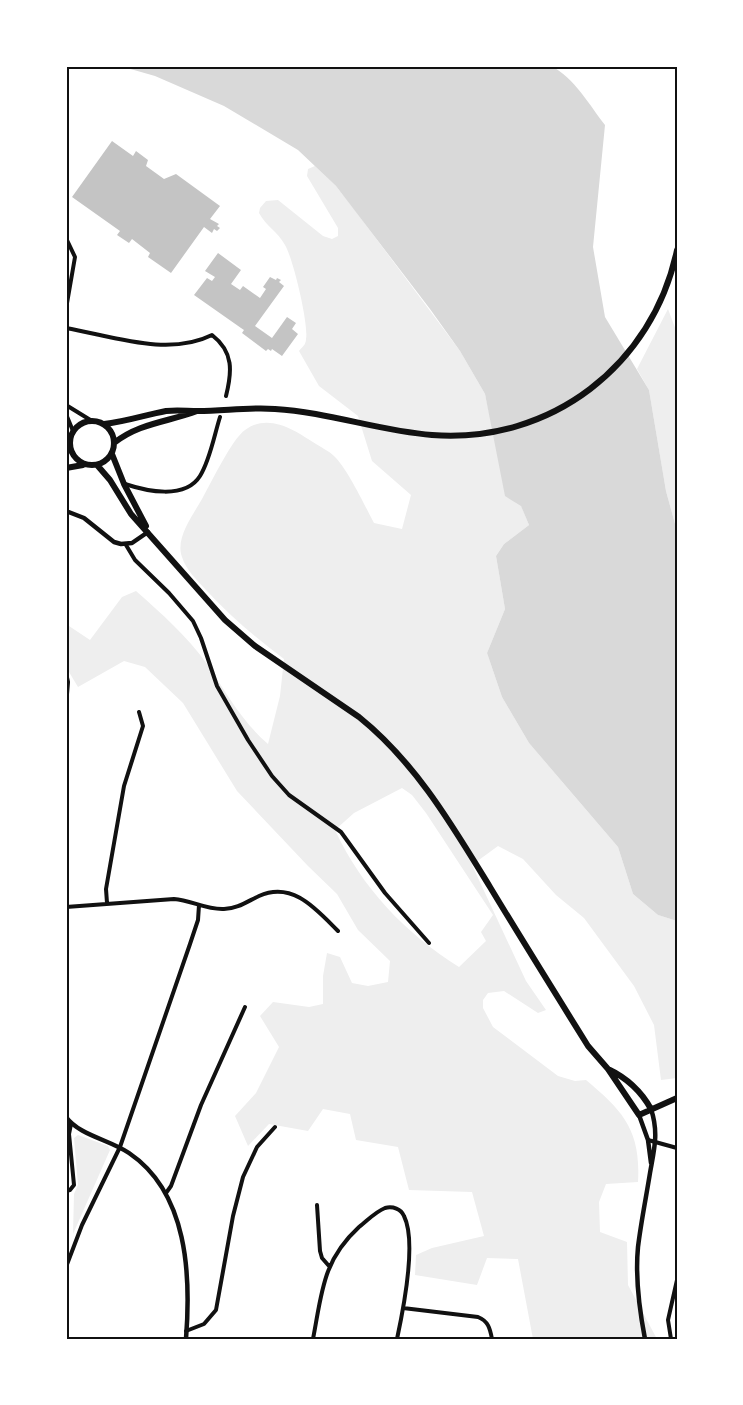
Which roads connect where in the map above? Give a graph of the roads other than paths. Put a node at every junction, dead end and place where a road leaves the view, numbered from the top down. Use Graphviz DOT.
graph roads {
  1 [pos="66,238"];
  2 [pos="677,250"];
  3 [pos="66,309"];
  4 [pos="66,328"];
  5 [pos="226,396"];
  6 [pos="66,405"];
  7 [pos="197,411"];
  8 [pos="66,414"];
  9 [pos="220,417"];
  10 [pos="92,421"];
  11 [pos="104,424"];
  12 [pos="70,435"];
  13 [pos="114,443"];
  14 [pos="112,454"];
  15 [pos="84,464"];
  16 [pos="96,465"];
  17 [pos="66,468"];
  18 [pos="124,484"];
  19 [pos="66,511"];
  20 [pos="148,532"];
  21 [pos="126,545"];
  22 [pos="66,672"];
  23 [pos="66,706"];
  24 [pos="139,712"];
  25 [pos="107,903"];
  26 [pos="199,905"];
  27 [pos="66,907"];
  28 [pos="338,931"];
  29 [pos="429,943"];
  30 [pos="245,1007"];
  31 [pos="608,1069"];
  32 [pos="677,1098"];
  33 [pos="651,1109"];
  34 [pos="639,1115"];
  35 [pos="66,1117"];
  36 [pos="71,1124"];
  37 [pos="275,1127"];
  38 [pos="648,1140"];
  39 [pos="657,1142"];
  40 [pos="120,1148"];
  41 [pos="677,1148"];
  42 [pos="651,1166"];
  43 [pos="66,1191"];
  44 [pos="166,1193"];
  45 [pos="317,1205"];
  46 [pos="329,1266"];
  47 [pos="66,1268"];
  48 [pos="677,1280"];
  49 [pos="403,1308"];
  50 [pos="186,1331"];
  51 [pos="186,1339"];
  52 [pos="313,1339"];
  53 [pos="398,1339"];
  54 [pos="492,1339"];
  55 [pos="645,1339"];
  56 [pos="671,1339"];
  1 -- 3 [label="street"];
  2 -- 7 [label="main road"];
  4 -- 5 [label="street"];
  6 -- 10 [label="street"];
  7 -- 11 [label="main road"];
  7 -- 13 [label="main road"];
  8 -- 12 [label="street"];
  9 -- 18 [label="street"];
  10 -- 11 [label="main road"];
  10 -- 12 [label="main road"];
  11 -- 13 [label="main road"];
  12 -- 15 [label="main road"];
  13 -- 14 [label="main road"];
  14 -- 16 [label="main road"];
  14 -- 18 [label="main road"];
  15 -- 16 [label="main road"];
  15 -- 17 [label="main road"];
  16 -- 20 [label="main road"];
  18 -- 20 [label="main road"];
  19 -- 21 [label="street"];
  20 -- 21 [label="street"];
  20 -- 31 [label="main road"];
  21 -- 29 [label="street"];
  22 -- 23 [label="street"];
  24 -- 25 [label="street"];
  25 -- 26 [label="street"];
  25 -- 27 [label="street"];
  26 -- 28 [label="street"];
  26 -- 40 [label="street"];
  30 -- 44 [label="street"];
  31 -- 33 [label="main road"];
  31 -- 34 [label="main road"];
  32 -- 33 [label="main road"];
  33 -- 34 [label="main road"];
  33 -- 39 [label="street"];
  34 -- 38 [label="street"];
  35 -- 36 [label="street"];
  36 -- 40 [label="street"];
  36 -- 43 [label="street"];
  37 -- 50 [label="street"];
  38 -- 39 [label="street"];
  38 -- 42 [label="street"];
  39 -- 41 [label="street"];
  39 -- 42 [label="street"];
  40 -- 44 [label="street"];
  40 -- 47 [label="street"];
  42 -- 55 [label="street"];
  44 -- 50 [label="street"];
  45 -- 46 [label="street"];
  46 -- 49 [label="street"];
  46 -- 52 [label="street"];
  48 -- 56 [label="street"];
  49 -- 53 [label="street"];
  49 -- 54 [label="street"];
  50 -- 51 [label="street"];
}
